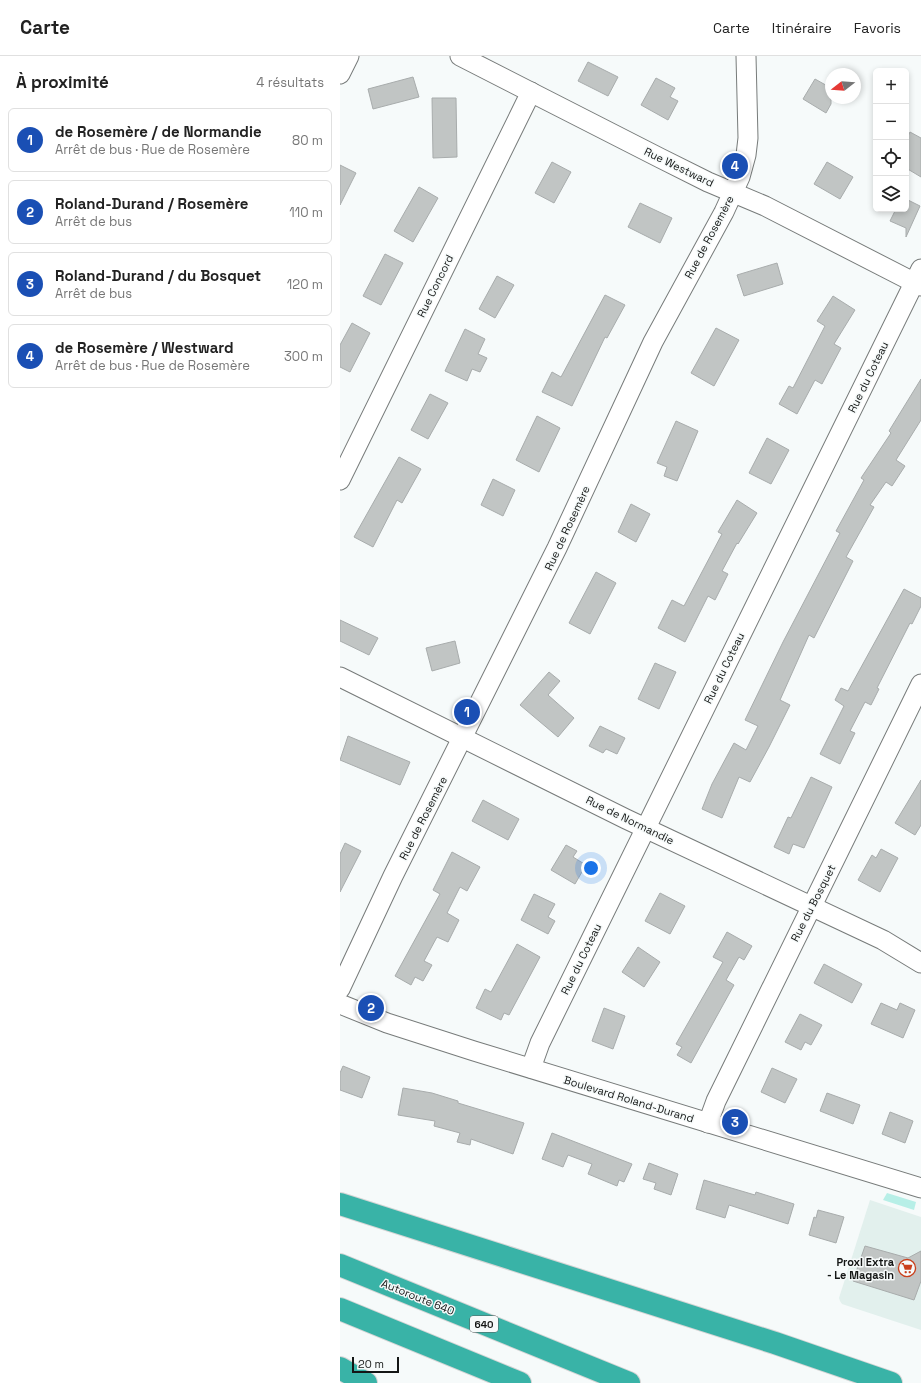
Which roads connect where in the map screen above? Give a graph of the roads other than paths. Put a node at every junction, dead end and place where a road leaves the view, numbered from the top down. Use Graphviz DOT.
graph roads {
  1 [pos="349,56"];
  2 [pos="460,56"];
  3 [pos="746,56"];
  4 [pos="340,74"];
  5 [pos="531,92"];
  6 [pos="733,192"];
  7 [pos="919,280"];
  8 [pos="340,480"];
  9 [pos="340,677"];
  10 [pos="921,684"];
  11 [pos="463,738"];
  12 [pos="645,828"];
  13 [pos="812,906"];
  14 [pos="921,963"];
  15 [pos="340,989"];
  16 [pos="340,1004"];
  17 [pos="531,1068"];
  18 [pos="708,1123"];
  19 [pos="921,1188"];
  20 [pos="340,1204"];
  21 [pos="340,1265"];
  22 [pos="340,1309"];
  23 [pos="340,1368"];
  24 [pos="366,1383"];
  25 [pos="520,1383"];
  26 [pos="629,1383"];
  27 [pos="891,1383"];
  1 -- 4 [label="street"];
  2 -- 5 [label="street, Rue Westward"];
  3 -- 6 [label="street, Rue de Rosemère"];
  5 -- 6 [label="street, Rue Westward"];
  5 -- 8 [label="street, Rue Concord"];
  6 -- 7 [label="street, Rue Westward"];
  6 -- 11 [label="street, Rue de Rosemère"];
  7 -- 12 [label="street, Rue du Coteau"];
  9 -- 11 [label="street, Rue de Normandie"];
  10 -- 13 [label="street, Rue du Bosquet"];
  11 -- 12 [label="street, Rue de Normandie"];
  11 -- 15 [label="street, Rue de Rosemère"];
  12 -- 13 [label="street, Rue de Normandie"];
  12 -- 17 [label="street, Rue du Coteau"];
  13 -- 14 [label="street, Rue de Normandie"];
  13 -- 18 [label="street, Rue du Bosquet"];
  16 -- 17 [label="street, Boulevard Roland-Durand"];
  17 -- 18 [label="street, Boulevard Roland-Durand"];
  18 -- 19 [label="street, Boulevard Roland-Durand"];
  20 -- 27 [label="highway"];
  21 -- 26 [label="highway, Autoroute 640 / 640"];
  22 -- 25 [label="highway"];
  23 -- 24 [label="highway"];
}
